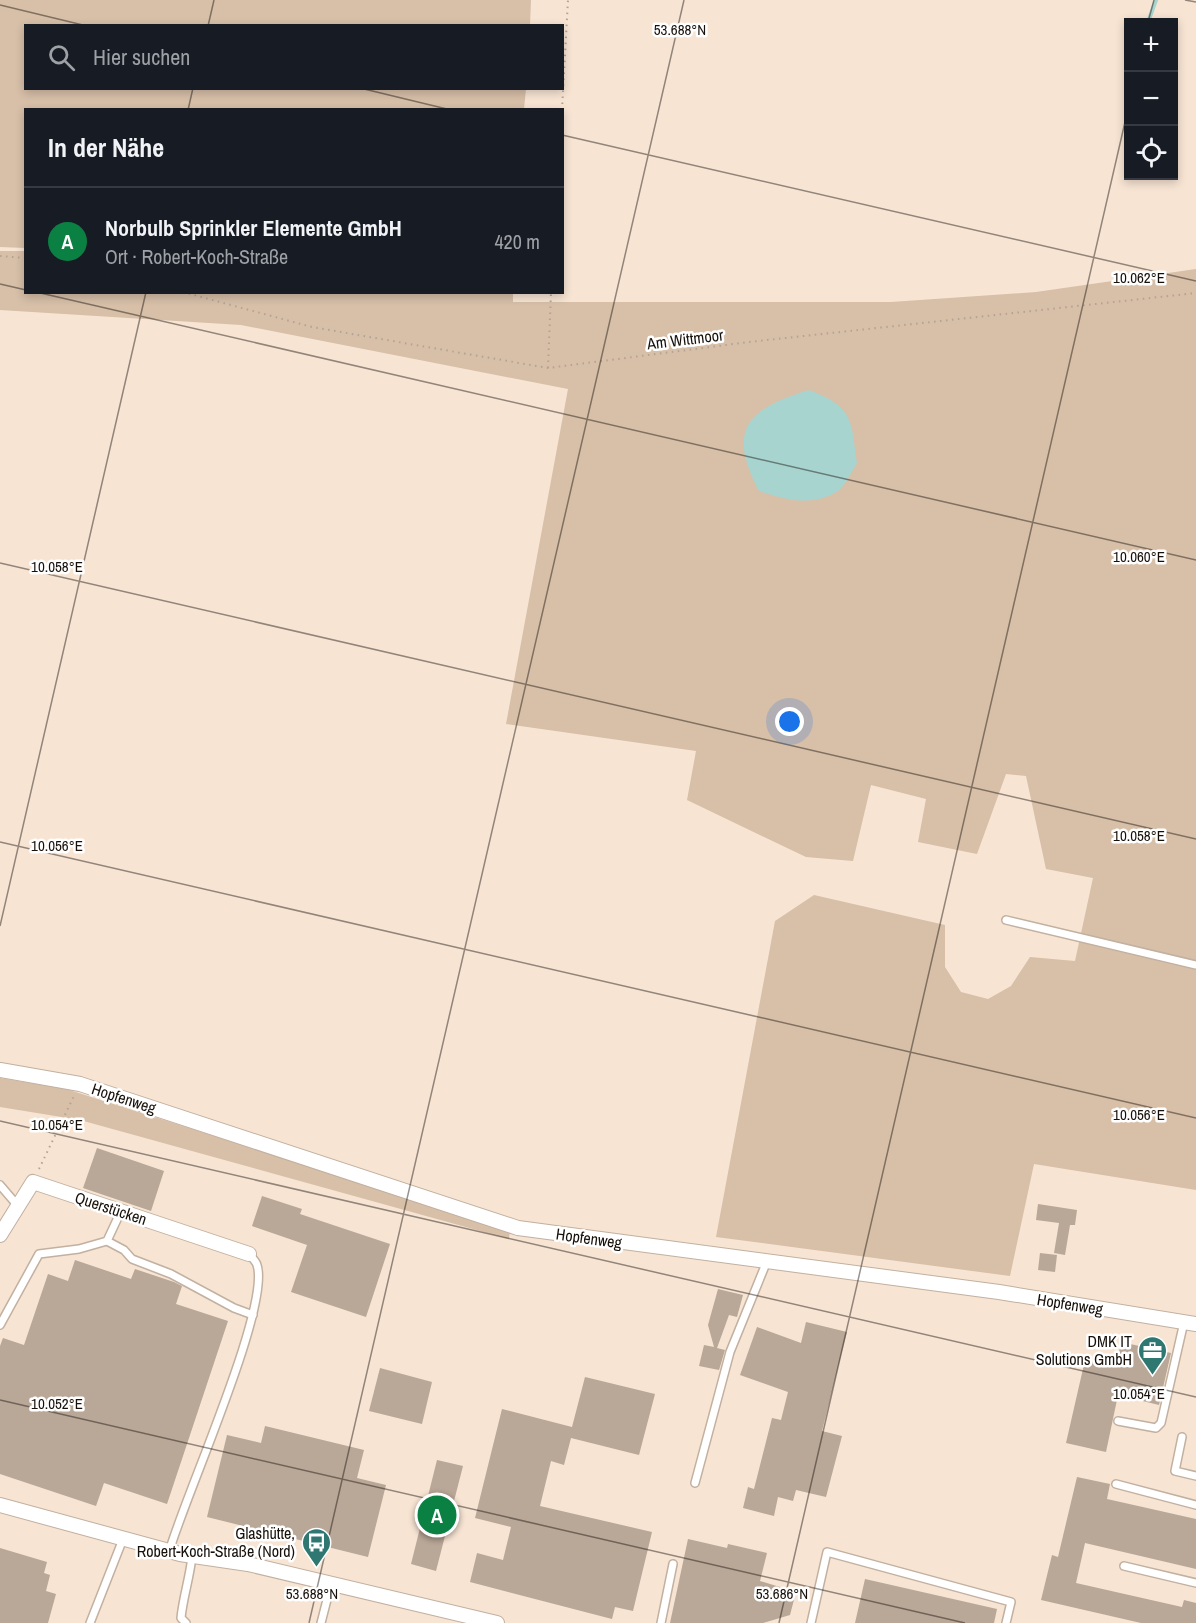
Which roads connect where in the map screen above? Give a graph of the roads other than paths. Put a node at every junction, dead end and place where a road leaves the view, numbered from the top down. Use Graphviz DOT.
graph roads {
  1 [pos="1006,920"];
  2 [pos="1196,965"];
  3 [pos="0,1070"];
  4 [pos="0,1185"];
  5 [pos="18,1206"];
  6 [pos="121,1211"];
  7 [pos="0,1235"];
  8 [pos="107,1241"];
  9 [pos="249,1254"];
  10 [pos="767,1261"];
  11 [pos="253,1315"];
  12 [pos="1190,1323"];
  13 [pos="0,1325"];
  14 [pos="1118,1421"];
  15 [pos="1182,1437"];
  16 [pos="1196,1476"];
  17 [pos="695,1483"];
  18 [pos="1116,1484"];
  19 [pos="0,1505"];
  20 [pos="1196,1505"];
  21 [pos="123,1539"];
  22 [pos="169,1552"];
  23 [pos="192,1556"];
  24 [pos="673,1564"];
  25 [pos="1124,1566"];
  26 [pos="1196,1582"];
  27 [pos="331,1584"];
  28 [pos="464,1619"];
  29 [pos="90,1623"];
  30 [pos="186,1623"];
  31 [pos="321,1623"];
  32 [pos="497,1623"];
  33 [pos="661,1623"];
  34 [pos="811,1623"];
  35 [pos="1006,1623"];
  1 -- 2 [label="lane"];
  3 -- 10 [label="street, Hopfenweg"];
  4 -- 5 [label="lane"];
  5 -- 6 [label="street, Querstücken"];
  5 -- 7 [label="street"];
  6 -- 8 [label="lane"];
  6 -- 9 [label="street, Querstücken"];
  8 -- 11 [label="lane"];
  8 -- 13 [label="lane"];
  9 -- 11 [label="lane"];
  10 -- 12 [label="street, Hopfenweg"];
  10 -- 17 [label="lane"];
  11 -- 22 [label="lane"];
  12 -- 14 [label="lane"];
  15 -- 16 [label="lane"];
  18 -- 20 [label="lane"];
  19 -- 21 [label="street"];
  21 -- 22 [label="street"];
  21 -- 29 [label="lane"];
  22 -- 23 [label="street"];
  23 -- 27 [label="street"];
  23 -- 30 [label="lane"];
  24 -- 33 [label="lane"];
  25 -- 26 [label="lane"];
  27 -- 28 [label="street"];
  27 -- 31 [label="lane"];
  28 -- 32 [label="street"];
  34 -- 35 [label="lane"];
}
